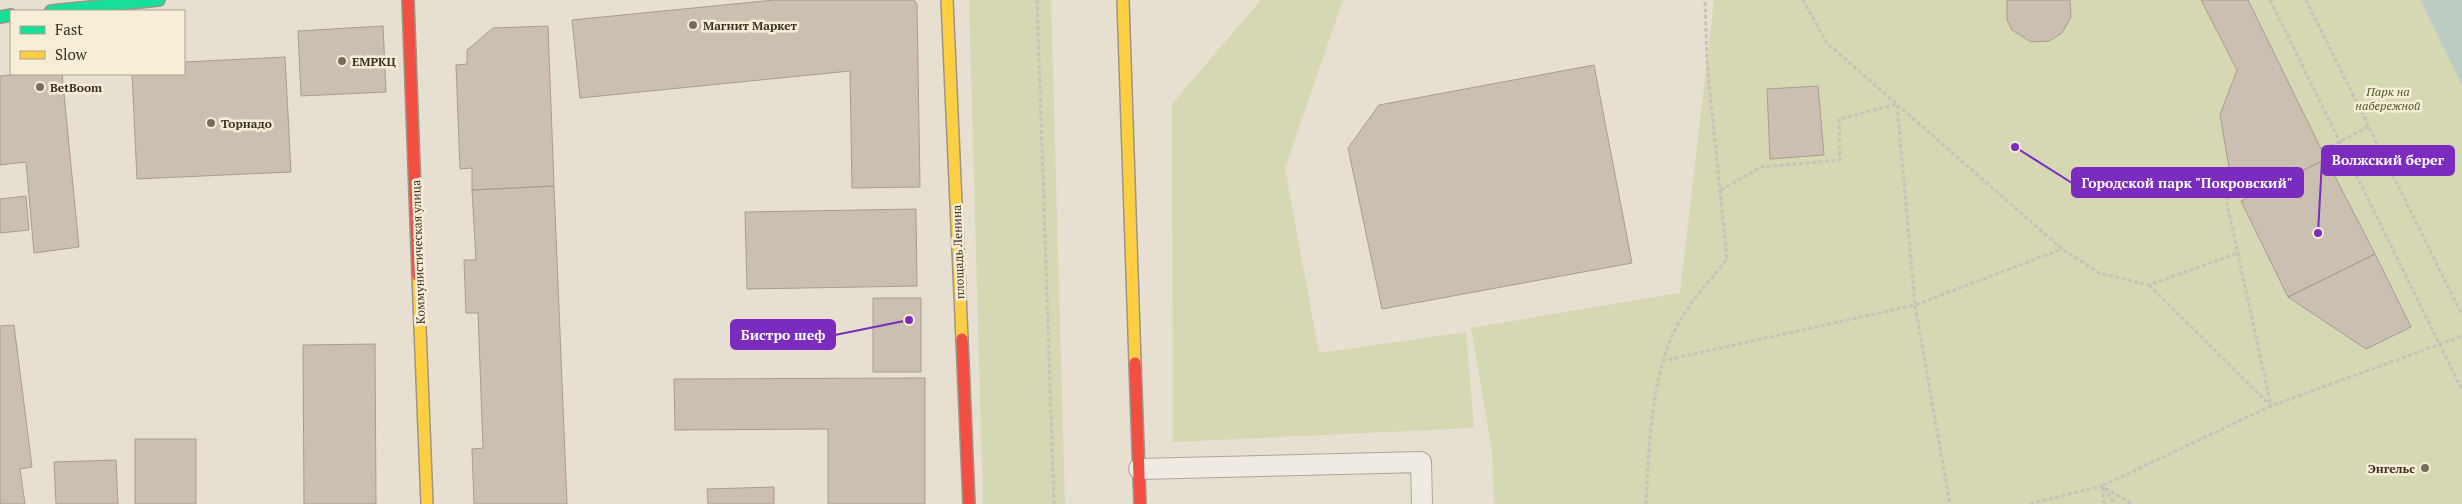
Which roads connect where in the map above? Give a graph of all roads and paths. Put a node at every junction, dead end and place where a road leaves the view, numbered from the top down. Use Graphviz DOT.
graph roads {
  1 [pos="159,0"];
  2 [pos="408,0"];
  3 [pos="947,0"];
  4 [pos="1037,0"];
  5 [pos="1123,0"];
  6 [pos="1706,0"];
  7 [pos="1803,0"];
  8 [pos="2270,0"];
  9 [pos="2306,0"];
  10 [pos="62,10"];
  11 [pos="1897,104"];
  12 [pos="2370,126"];
  13 [pos="2340,141"];
  14 [pos="1721,190"];
  15 [pos="2062,250"];
  16 [pos="2238,253"];
  17 [pos="2149,285"];
  18 [pos="1915,305"];
  19 [pos="2462,315"];
  20 [pos="2462,336"];
  21 [pos="2440,344"];
  22 [pos="1662,360"];
  23 [pos="2462,390"];
  24 [pos="2272,406"];
  25 [pos="1139,469"];
  26 [pos="2102,486"];
  27 [pos="428,504"];
  28 [pos="969,504"];
  29 [pos="1054,504"];
  30 [pos="1140,504"];
  31 [pos="1422,504"];
  32 [pos="1646,504"];
  33 [pos="1950,504"];
  34 [pos="2030,504"];
  35 [pos="2104,504"];
  36 [pos="2115,504"];
  37 [pos="2132,504"];
  1 -- 10 [label="street"];
  2 -- 27 [label="street, Коммунистическая улица"];
  3 -- 28 [label="street, площадь Ленина"];
  4 -- 29 [label="path"];
  5 -- 25 [label="street"];
  6 -- 14 [label="path"];
  7 -- 11 [label="path"];
  8 -- 13 [label="path"];
  9 -- 12 [label="path"];
  11 -- 14 [label="path"];
  11 -- 15 [label="path"];
  11 -- 18 [label="path"];
  12 -- 13 [label="path"];
  12 -- 19 [label="path"];
  13 -- 16 [label="path"];
  13 -- 21 [label="path"];
  14 -- 22 [label="path"];
  15 -- 17 [label="path"];
  15 -- 18 [label="path"];
  16 -- 17 [label="path"];
  16 -- 24 [label="path"];
  17 -- 24 [label="path"];
  18 -- 22 [label="path"];
  18 -- 33 [label="path"];
  20 -- 21 [label="path"];
  21 -- 23 [label="path"];
  21 -- 24 [label="path"];
  22 -- 32 [label="path"];
  24 -- 26 [label="path"];
  25 -- 30 [label="street"];
  25 -- 31 [label="lane"];
  26 -- 34 [label="path"];
  26 -- 35 [label="path"];
  26 -- 36 [label="path"];
  26 -- 37 [label="path"];
}
